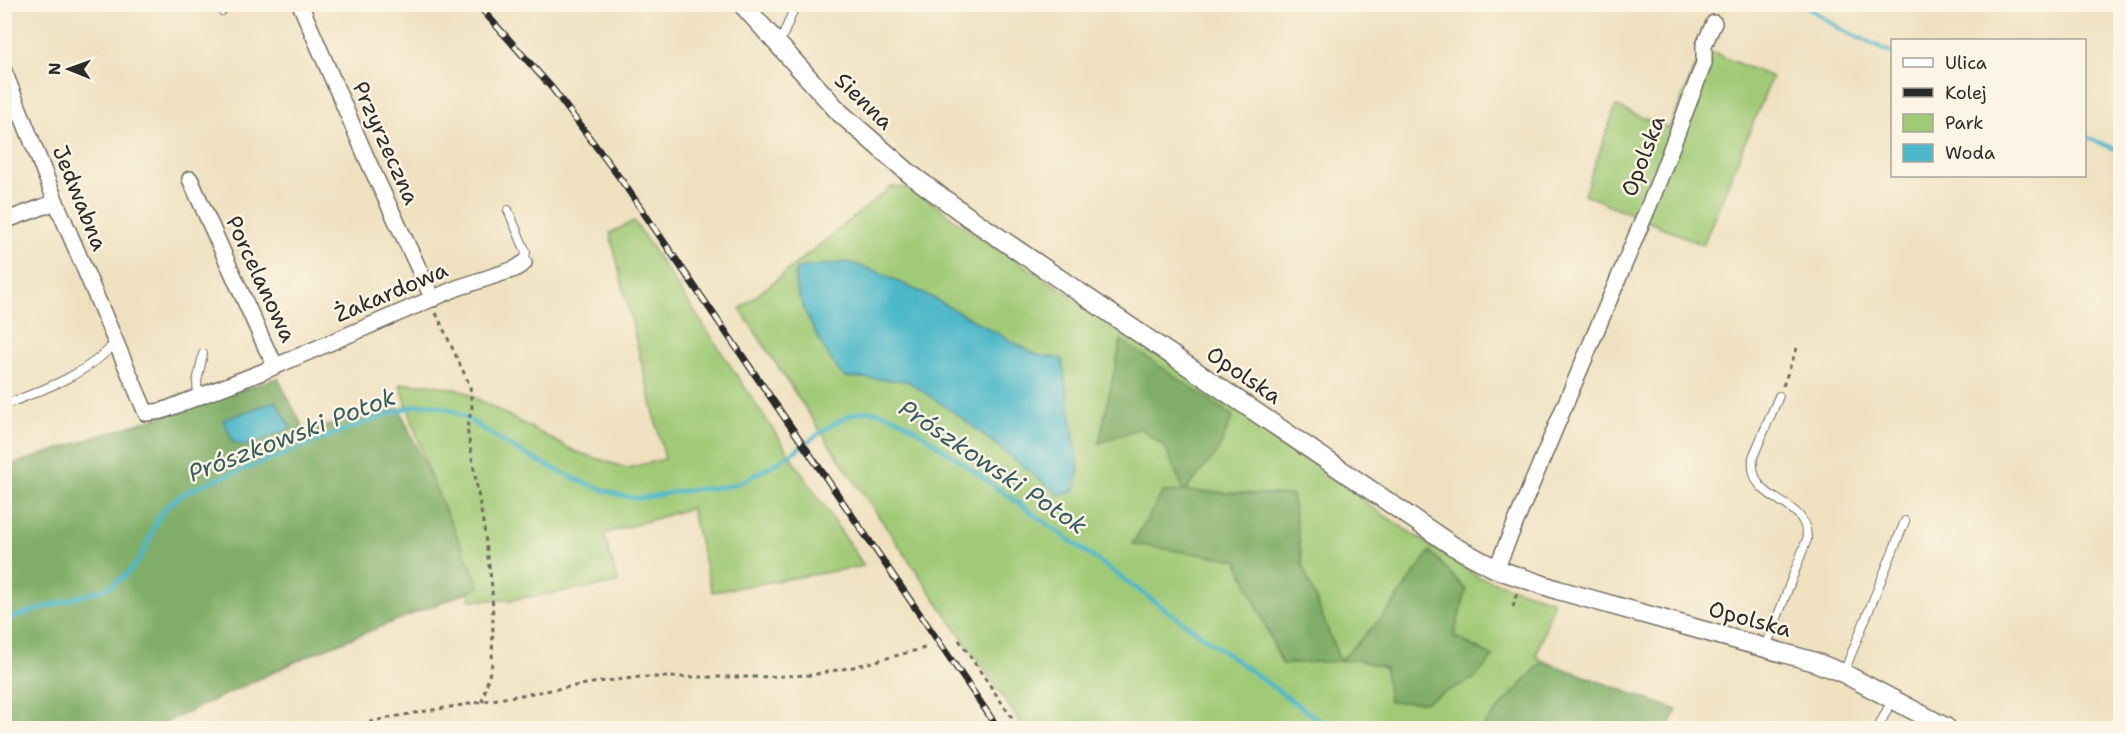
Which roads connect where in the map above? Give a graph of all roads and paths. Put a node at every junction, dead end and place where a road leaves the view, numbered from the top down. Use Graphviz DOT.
graph roads {
  1 [pos="300,4"];
  2 [pos="742,4"];
  3 [pos="796,4"];
  4 [pos="1714,23"];
  5 [pos="778,46"];
  6 [pos="4,71"];
  7 [pos="190,179"];
  8 [pos="56,202"];
  9 [pos="508,210"];
  10 [pos="967,216"];
  11 [pos="4,221"];
  12 [pos="524,263"];
  13 [pos="433,299"];
  14 [pos="116,342"];
  15 [pos="1797,348"];
  16 [pos="203,354"];
  17 [pos="276,365"];
  18 [pos="1779,396"];
  19 [pos="198,397"];
  20 [pos="4,405"];
  21 [pos="1905,521"];
  22 [pos="1496,569"];
  23 [pos="1518,588"];
  24 [pos="1513,607"];
  25 [pos="959,640"];
  26 [pos="925,648"];
  27 [pos="1766,648"];
  28 [pos="1843,673"];
  29 [pos="1893,699"];
  30 [pos="482,702"];
  31 [pos="343,729"];
  32 [pos="1019,729"];
  33 [pos="1878,729"];
  34 [pos="1947,729"];
  1 -- 13 [label="street, Przyrzeczna"];
  2 -- 5 [label="street, Sienna"];
  3 -- 5 [label="lane"];
  4 -- 22 [label="street, Opolska"];
  5 -- 10 [label="street, Sienna"];
  6 -- 8 [label="street, Jedwabna"];
  7 -- 17 [label="street, Porcelanowa"];
  8 -- 11 [label="street"];
  8 -- 14 [label="street, Jedwabna"];
  9 -- 12 [label="lane"];
  10 -- 22 [label="street, Opolska"];
  12 -- 13 [label="street, Żakardowa"];
  13 -- 17 [label="street, Żakardowa"];
  13 -- 30 [label="path"];
  14 -- 19 [label="street, Porcelanowa"];
  14 -- 20 [label="lane"];
  15 -- 18 [label="path"];
  16 -- 19 [label="lane"];
  17 -- 19 [label="street, Porcelanowa"];
  18 -- 27 [label="lane"];
  21 -- 28 [label="lane"];
  22 -- 27 [label="street, Opolska"];
  23 -- 24 [label="path"];
  25 -- 32 [label="path"];
  26 -- 30 [label="path"];
  27 -- 28 [label="street, Opolska"];
  28 -- 29 [label="street, Opolska"];
  29 -- 33 [label="lane"];
  29 -- 34 [label="street, Opolska"];
  30 -- 31 [label="path"];
}
